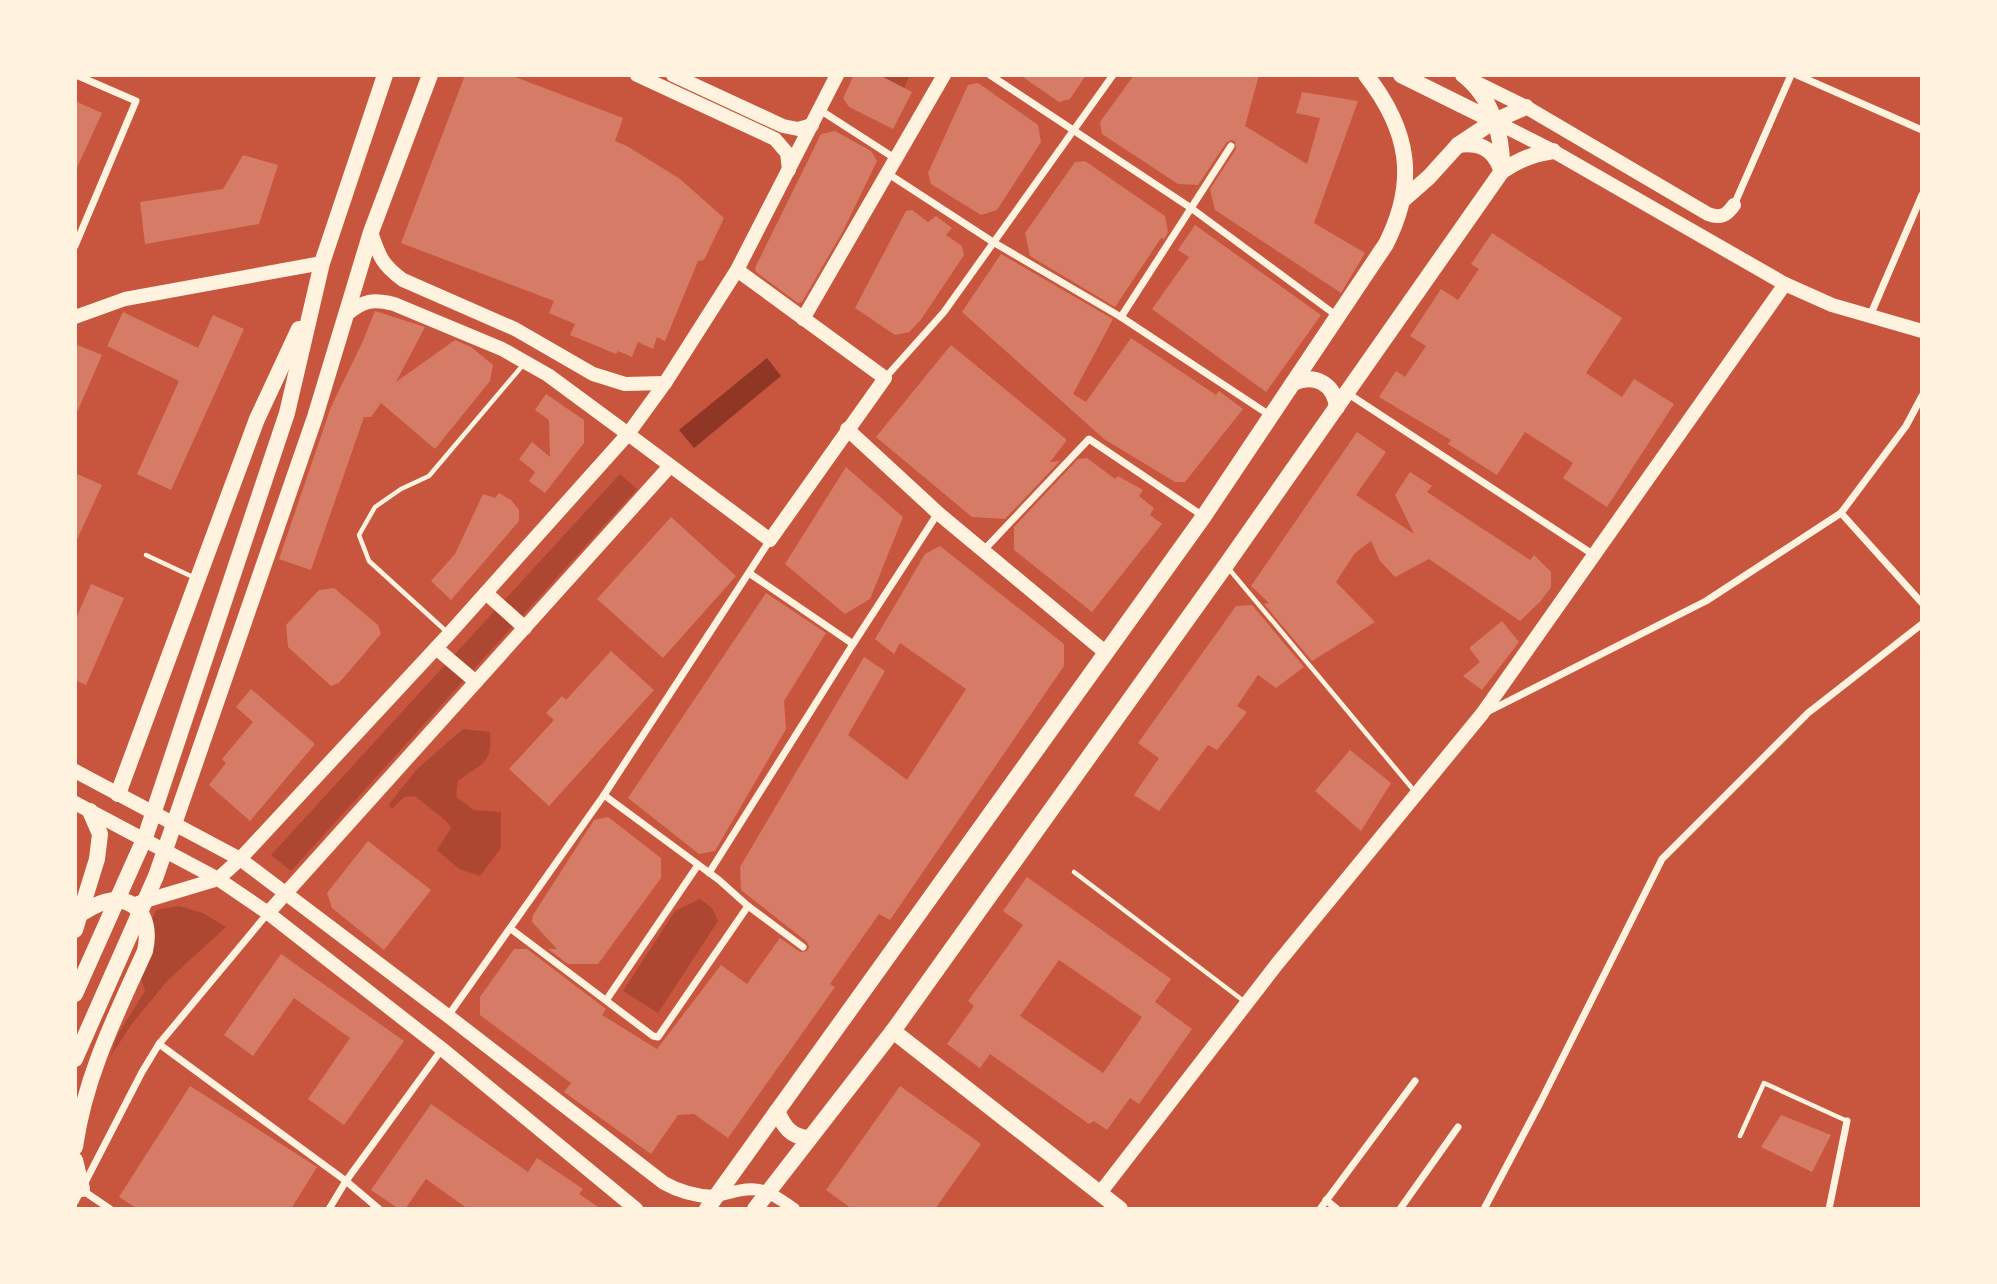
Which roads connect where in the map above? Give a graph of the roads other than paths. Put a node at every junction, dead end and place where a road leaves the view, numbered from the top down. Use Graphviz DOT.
graph roads {
  1 [pos="76,75"];
  2 [pos="385,75"];
  3 [pos="430,75"];
  4 [pos="637,75"];
  5 [pos="673,75"];
  6 [pos="837,75"];
  7 [pos="944,75"];
  8 [pos="990,75"];
  9 [pos="1113,75"];
  10 [pos="1366,75"];
  11 [pos="1401,75"];
  12 [pos="1791,75"];
  13 [pos="1797,75"];
  14 [pos="1464,76"];
  15 [pos="1526,107"];
  16 [pos="820,110"];
  17 [pos="1494,121"];
  18 [pos="813,125"];
  19 [pos="1073,129"];
  20 [pos="1922,130"];
  21 [pos="1458,145"];
  22 [pos="1231,146"];
  23 [pos="1553,151"];
  24 [pos="896,159"];
  25 [pos="789,170"];
  26 [pos="1502,171"];
  27 [pos="887,173"];
  28 [pos="1922,195"];
  29 [pos="1404,199"];
  30 [pos="1734,205"];
  31 [pos="1191,208"];
  32 [pos="371,232"];
  33 [pos="993,242"];
  34 [pos="75,246"];
  35 [pos="322,263"];
  36 [pos="737,270"];
  37 [pos="1785,284"];
  38 [pos="312,302"];
  39 [pos="348,314"];
  40 [pos="1338,316"];
  41 [pos="75,317"];
  42 [pos="1121,317"];
  43 [pos="1870,317"];
  44 [pos="803,319"];
  45 [pos="1922,331"];
  46 [pos="526,362"];
  47 [pos="885,378"];
  48 [pos="665,383"];
  49 [pos="1293,383"];
  50 [pos="1347,392"];
  51 [pos="1922,396"];
  52 [pos="1337,407"];
  53 [pos="1272,417"];
  54 [pos="847,429"];
  55 [pos="628,434"];
  56 [pos="670,466"];
  57 [pos="939,513"];
  58 [pos="1841,513"];
  59 [pos="1204,516"];
  60 [pos="771,540"];
  61 [pos="983,551"];
  62 [pos="146,555"];
  63 [pos="1594,555"];
  64 [pos="1226,565"];
  65 [pos="749,573"];
  66 [pos="196,578"];
  67 [pos="486,593"];
  68 [pos="1922,603"];
  69 [pos="1922,624"];
  70 [pos="525,628"];
  71 [pos="449,634"];
  72 [pos="853,644"];
  73 [pos="436,648"];
  74 [pos="1105,652"];
  75 [pos="476,682"];
  76 [pos="1482,715"];
  77 [pos="75,771"];
  78 [pos="118,794"];
  79 [pos="1417,794"];
  80 [pos="604,795"];
  81 [pos="75,803"];
  82 [pos="90,811"];
  83 [pos="240,859"];
  84 [pos="698,865"];
  85 [pos="1074,872"];
  86 [pos="709,873"];
  87 [pos="218,879"];
  88 [pos="286,894"];
  89 [pos="133,905"];
  90 [pos="748,906"];
  91 [pos="82,913"];
  92 [pos="268,914"];
  93 [pos="512,929"];
  94 [pos="75,930"];
  95 [pos="803,947"];
  96 [pos="75,994"];
  97 [pos="607,999"];
  98 [pos="1248,1005"];
  99 [pos="448,1016"];
  100 [pos="894,1031"];
  101 [pos="159,1044"];
  102 [pos="442,1049"];
  103 [pos="75,1059"];
  104 [pos="1415,1081"];
  105 [pos="777,1111"];
  106 [pos="1847,1121"];
  107 [pos="1458,1127"];
  108 [pos="1741,1136"];
  109 [pos="809,1138"];
  110 [pos="75,1147"];
  111 [pos="75,1160"];
  112 [pos="346,1181"];
  113 [pos="769,1191"];
  114 [pos="1100,1193"];
  115 [pos="78,1196"];
  116 [pos="1326,1200"];
  117 [pos="710,1203"];
  118 [pos="110,1209"];
  119 [pos="329,1209"];
  120 [pos="379,1209"];
  121 [pos="636,1209"];
  122 [pos="755,1209"];
  123 [pos="794,1209"];
  124 [pos="1120,1209"];
  125 [pos="1320,1209"];
  126 [pos="1337,1209"];
  127 [pos="1400,1209"];
  128 [pos="1484,1209"];
  129 [pos="1829,1209"];
  1 -- 34 [label="street"];
  2 -- 35 [label="highway"];
  3 -- 32 [label="highway"];
  4 -- 25 [label="main road"];
  5 -- 18 [label="main road"];
  6 -- 16 [label="main road"];
  7 -- 24 [label="main road"];
  8 -- 19 [label="street"];
  9 -- 19 [label="street"];
  10 -- 29 [label="highway"];
  11 -- 17 [label="highway"];
  12 -- 30 [label="street"];
  13 -- 20 [label="street"];
  14 -- 15 [label="main road"];
  14 -- 17 [label="highway"];
  15 -- 17 [label="highway"];
  15 -- 30 [label="main road"];
  16 -- 18 [label="main road"];
  16 -- 24 [label="street"];
  17 -- 21 [label="highway"];
  17 -- 23 [label="main road"];
  17 -- 26 [label="highway"];
  18 -- 25 [label="main road"];
  19 -- 31 [label="street"];
  19 -- 33 [label="street"];
  21 -- 26 [label="highway"];
  21 -- 29 [label="highway"];
  22 -- 31 [label="street"];
  23 -- 26 [label="highway"];
  23 -- 37 [label="main road"];
  24 -- 27 [label="main road"];
  25 -- 36 [label="main road"];
  26 -- 50 [label="highway"];
  27 -- 33 [label="street"];
  27 -- 44 [label="main road"];
  28 -- 43 [label="street"];
  29 -- 40 [label="highway"];
  31 -- 40 [label="street"];
  31 -- 42 [label="street"];
  32 -- 39 [label="highway"];
  32 -- 48 [label="main road"];
  33 -- 42 [label="street"];
  33 -- 47 [label="street"];
  35 -- 38 [label="highway"];
  35 -- 41 [label="main road"];
  36 -- 44 [label="main road"];
  36 -- 48 [label="main road"];
  37 -- 43 [label="main road"];
  37 -- 63 [label="main road"];
  38 -- 66 [label="highway"];
  38 -- 96 [label="highway"];
  39 -- 46 [label="main road"];
  39 -- 103 [label="highway"];
  40 -- 49 [label="highway"];
  42 -- 53 [label="street"];
  43 -- 45 [label="main road"];
  44 -- 47 [label="main road"];
  46 -- 55 [label="main road"];
  46 -- 71 [label="lane"];
  47 -- 54 [label="main road"];
  48 -- 55 [label="main road"];
  49 -- 52 [label="highway"];
  49 -- 53 [label="highway"];
  50 -- 52 [label="highway"];
  50 -- 63 [label="street"];
  51 -- 58 [label="street"];
  52 -- 64 [label="highway"];
  53 -- 59 [label="highway"];
  54 -- 57 [label="main road"];
  54 -- 60 [label="main road"];
  55 -- 56 [label="main road"];
  55 -- 67 [label="main road"];
  56 -- 60 [label="main road"];
  56 -- 70 [label="main road"];
  57 -- 61 [label="main road"];
  57 -- 72 [label="street"];
  58 -- 68 [label="street"];
  58 -- 76 [label="street"];
  59 -- 61 [label="street"];
  59 -- 74 [label="highway"];
  60 -- 65 [label="street"];
  61 -- 74 [label="main road"];
  62 -- 66 [label="lane"];
  63 -- 76 [label="main road"];
  64 -- 79 [label="lane"];
  64 -- 100 [label="highway"];
  65 -- 72 [label="street"];
  65 -- 80 [label="street"];
  66 -- 78 [label="highway"];
  67 -- 70 [label="main road"];
  67 -- 71 [label="main road"];
  69 -- 128 [label="street"];
  70 -- 75 [label="main road"];
  71 -- 73 [label="main road"];
  72 -- 86 [label="street"];
  73 -- 75 [label="main road"];
  73 -- 83 [label="main road"];
  74 -- 105 [label="highway"];
  75 -- 88 [label="main road"];
  76 -- 79 [label="main road"];
  77 -- 78 [label="main road"];
  78 -- 83 [label="main road"];
  79 -- 98 [label="main road"];
  80 -- 84 [label="street"];
  80 -- 93 [label="street"];
  81 -- 82 [label="main road"];
  82 -- 87 [label="main road"];
  82 -- 91 [label="highway"];
  83 -- 87 [label="main road"];
  83 -- 88 [label="main road"];
  84 -- 86 [label="street"];
  84 -- 97 [label="street"];
  85 -- 98 [label="lane"];
  86 -- 90 [label="street"];
  87 -- 89 [label="main road"];
  87 -- 92 [label="main road"];
  88 -- 92 [label="main road"];
  88 -- 99 [label="main road"];
  89 -- 91 [label="highway"];
  89 -- 110 [label="highway"];
  90 -- 95 [label="street"];
  90 -- 97 [label="street"];
  91 -- 94 [label="highway"];
  92 -- 101 [label="street"];
  92 -- 102 [label="main road"];
  93 -- 97 [label="street"];
  93 -- 99 [label="street"];
  98 -- 114 [label="main road"];
  99 -- 117 [label="main road"];
  100 -- 109 [label="highway"];
  100 -- 114 [label="highway"];
  101 -- 112 [label="street"];
  101 -- 115 [label="street"];
  102 -- 112 [label="street"];
  102 -- 121 [label="main road"];
  104 -- 116 [label="street"];
  105 -- 109 [label="highway"];
  105 -- 117 [label="highway"];
  106 -- 108 [label="lane"];
  106 -- 129 [label="street"];
  107 -- 127 [label="street"];
  109 -- 113 [label="highway"];
  111 -- 115 [label="highway"];
  112 -- 119 [label="street"];
  112 -- 120 [label="street"];
  113 -- 117 [label="street"];
  113 -- 122 [label="highway"];
  113 -- 123 [label="street"];
  114 -- 124 [label="highway"];
  115 -- 118 [label="street"];
  116 -- 125 [label="street"];
  116 -- 126 [label="street"];
}
